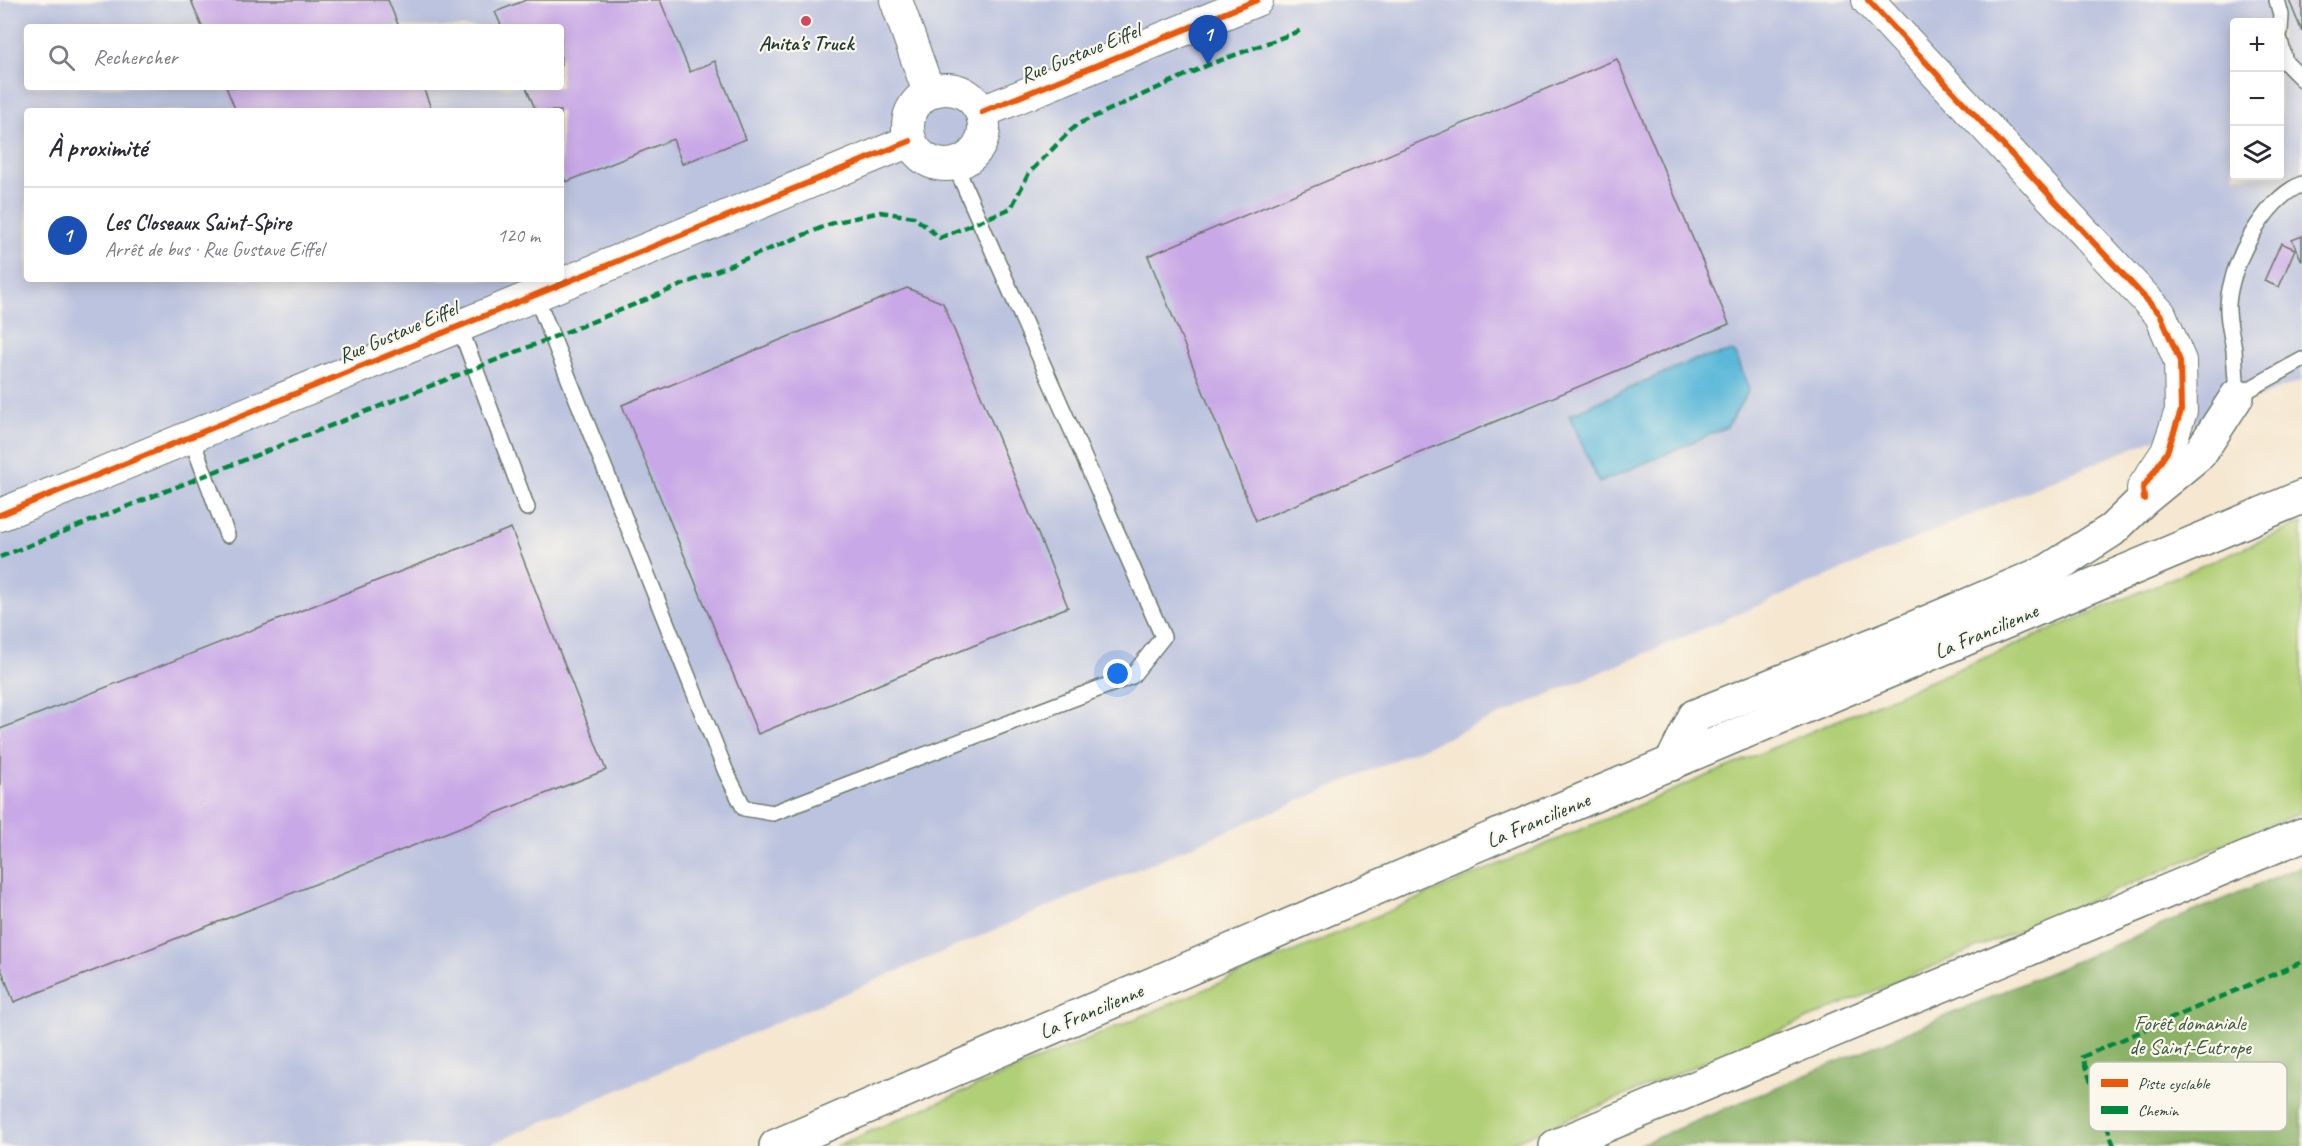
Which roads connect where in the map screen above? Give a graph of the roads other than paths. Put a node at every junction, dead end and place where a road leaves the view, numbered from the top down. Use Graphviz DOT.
graph roads {
  1 [pos="896,0"];
  2 [pos="1257,0"];
  3 [pos="1868,0"];
  4 [pos="2277,0"];
  5 [pos="2281,18"];
  6 [pos="2284,58"];
  7 [pos="2302,79"];
  8 [pos="929,93"];
  9 [pos="982,112"];
  10 [pos="910,141"];
  11 [pos="955,165"];
  12 [pos="2302,184"];
  13 [pos="535,294"];
  14 [pos="459,325"];
  15 [pos="2302,360"];
  16 [pos="2236,396"];
  17 [pos="191,436"];
  18 [pos="2302,497"];
  19 [pos="2144,499"];
  20 [pos="527,508"];
  21 [pos="0,515"];
  22 [pos="227,535"];
  23 [pos="1671,764"];
  24 [pos="2302,835"];
  25 [pos="776,1146"];
  26 [pos="1556,1146"];
  1 -- 8 [label="street"];
  2 -- 9 [label="street, Rue Gustave Eiffel"];
  3 -- 19 [label="street"];
  4 -- 5 [label="lane"];
  6 -- 7 [label="lane"];
  8 -- 9 [label="street"];
  8 -- 10 [label="street"];
  9 -- 11 [label="street"];
  10 -- 11 [label="street"];
  10 -- 13 [label="street, Rue Gustave Eiffel"];
  11 -- 13 [label="lane"];
  12 -- 16 [label="lane"];
  13 -- 14 [label="street, Rue Gustave Eiffel"];
  14 -- 17 [label="street, Rue Gustave Eiffel"];
  14 -- 20 [label="lane"];
  15 -- 16 [label="lane"];
  16 -- 19 [label="highway"];
  17 -- 21 [label="street, Rue Gustave Eiffel"];
  17 -- 22 [label="lane"];
  18 -- 23 [label="highway, La Francilienne"];
  19 -- 23 [label="highway"];
  23 -- 25 [label="highway, La Francilienne"];
  24 -- 26 [label="highway"];
}
